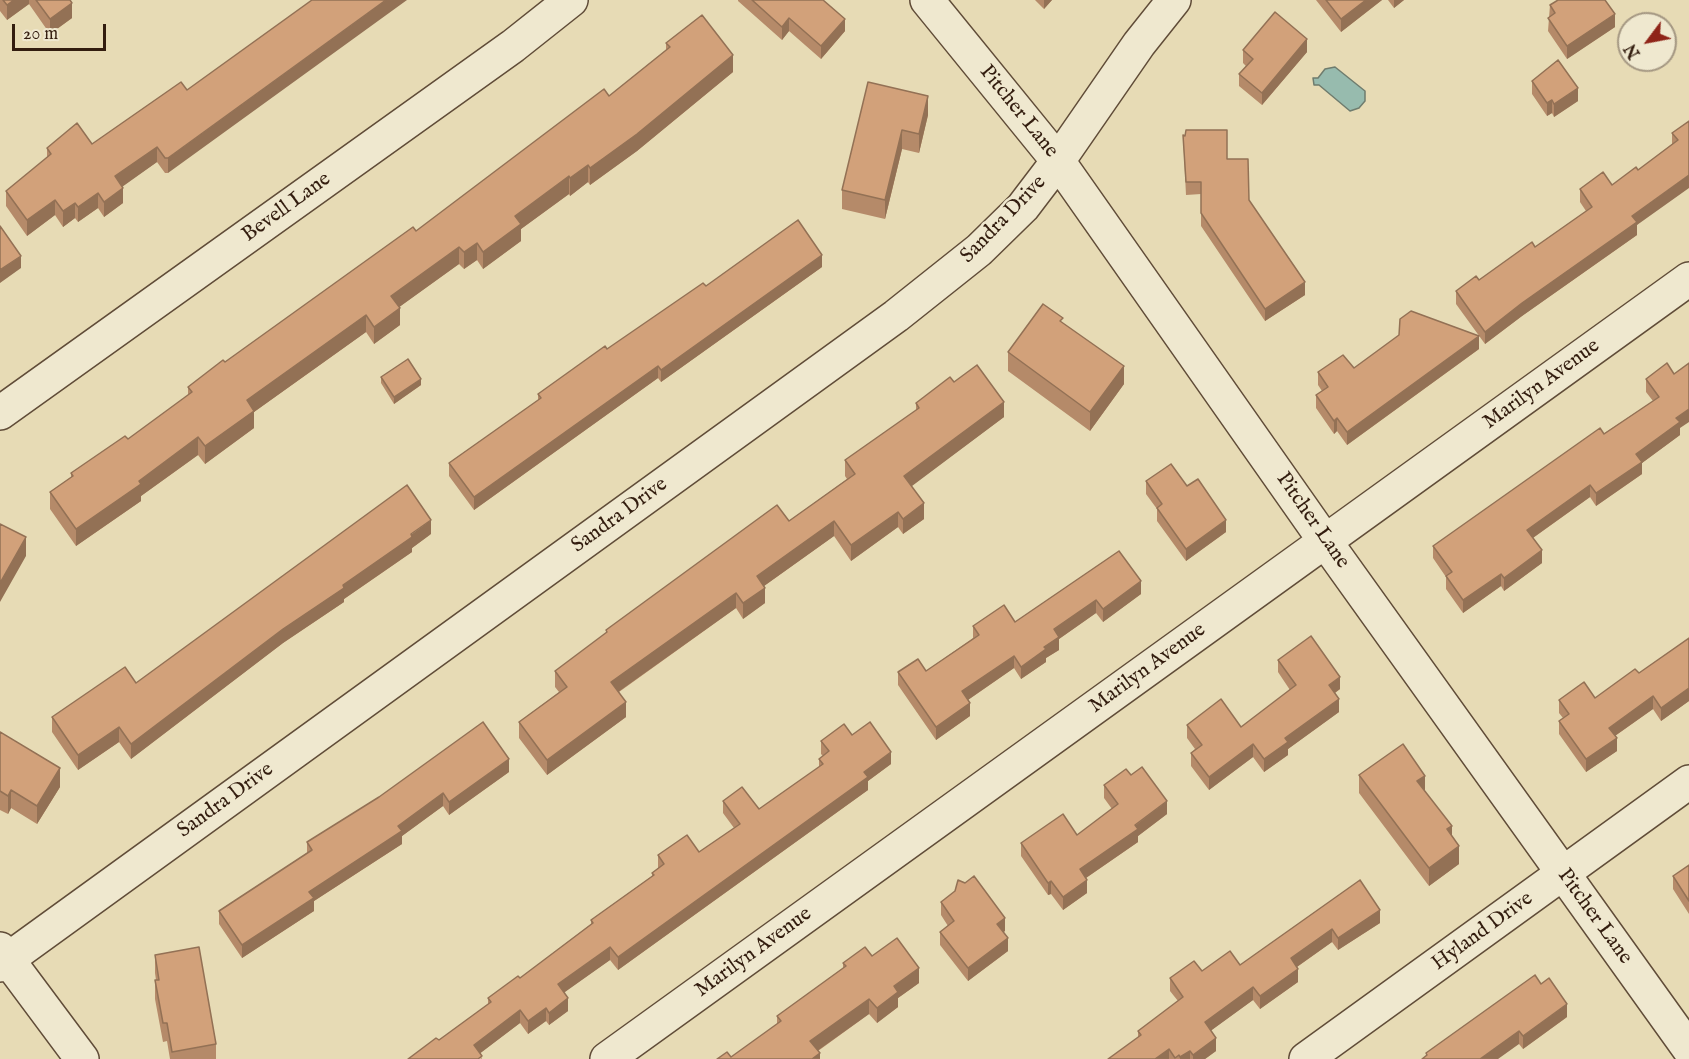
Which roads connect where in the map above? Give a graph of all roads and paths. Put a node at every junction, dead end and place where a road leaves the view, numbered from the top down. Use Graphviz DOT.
graph roads {
  1 [pos="571,0"];
  2 [pos="927,0"];
  3 [pos="1174,0"];
  4 [pos="1058,161"];
  5 [pos="1689,279"];
  6 [pos="0,413"];
  7 [pos="1325,541"];
  8 [pos="1689,783"];
  9 [pos="1564,874"];
  10 [pos="3,958"];
  11 [pos="1689,1049"];
  12 [pos="82,1059"];
  13 [pos="607,1059"];
  14 [pos="1306,1059"];
  1 -- 6 [label="street, Bevell Lane"];
  2 -- 4 [label="street, Pitcher Lane"];
  3 -- 4 [label="street, Sandra Drive"];
  4 -- 7 [label="street, Pitcher Lane"];
  4 -- 10 [label="street, Sandra Drive"];
  5 -- 7 [label="street, Marilyn Avenue"];
  7 -- 9 [label="street, Pitcher Lane"];
  7 -- 13 [label="street, Marilyn Avenue"];
  8 -- 9 [label="street, Hyland Drive"];
  9 -- 11 [label="street, Pitcher Lane"];
  9 -- 14 [label="street, Hyland Drive"];
  10 -- 12 [label="street"];
}
